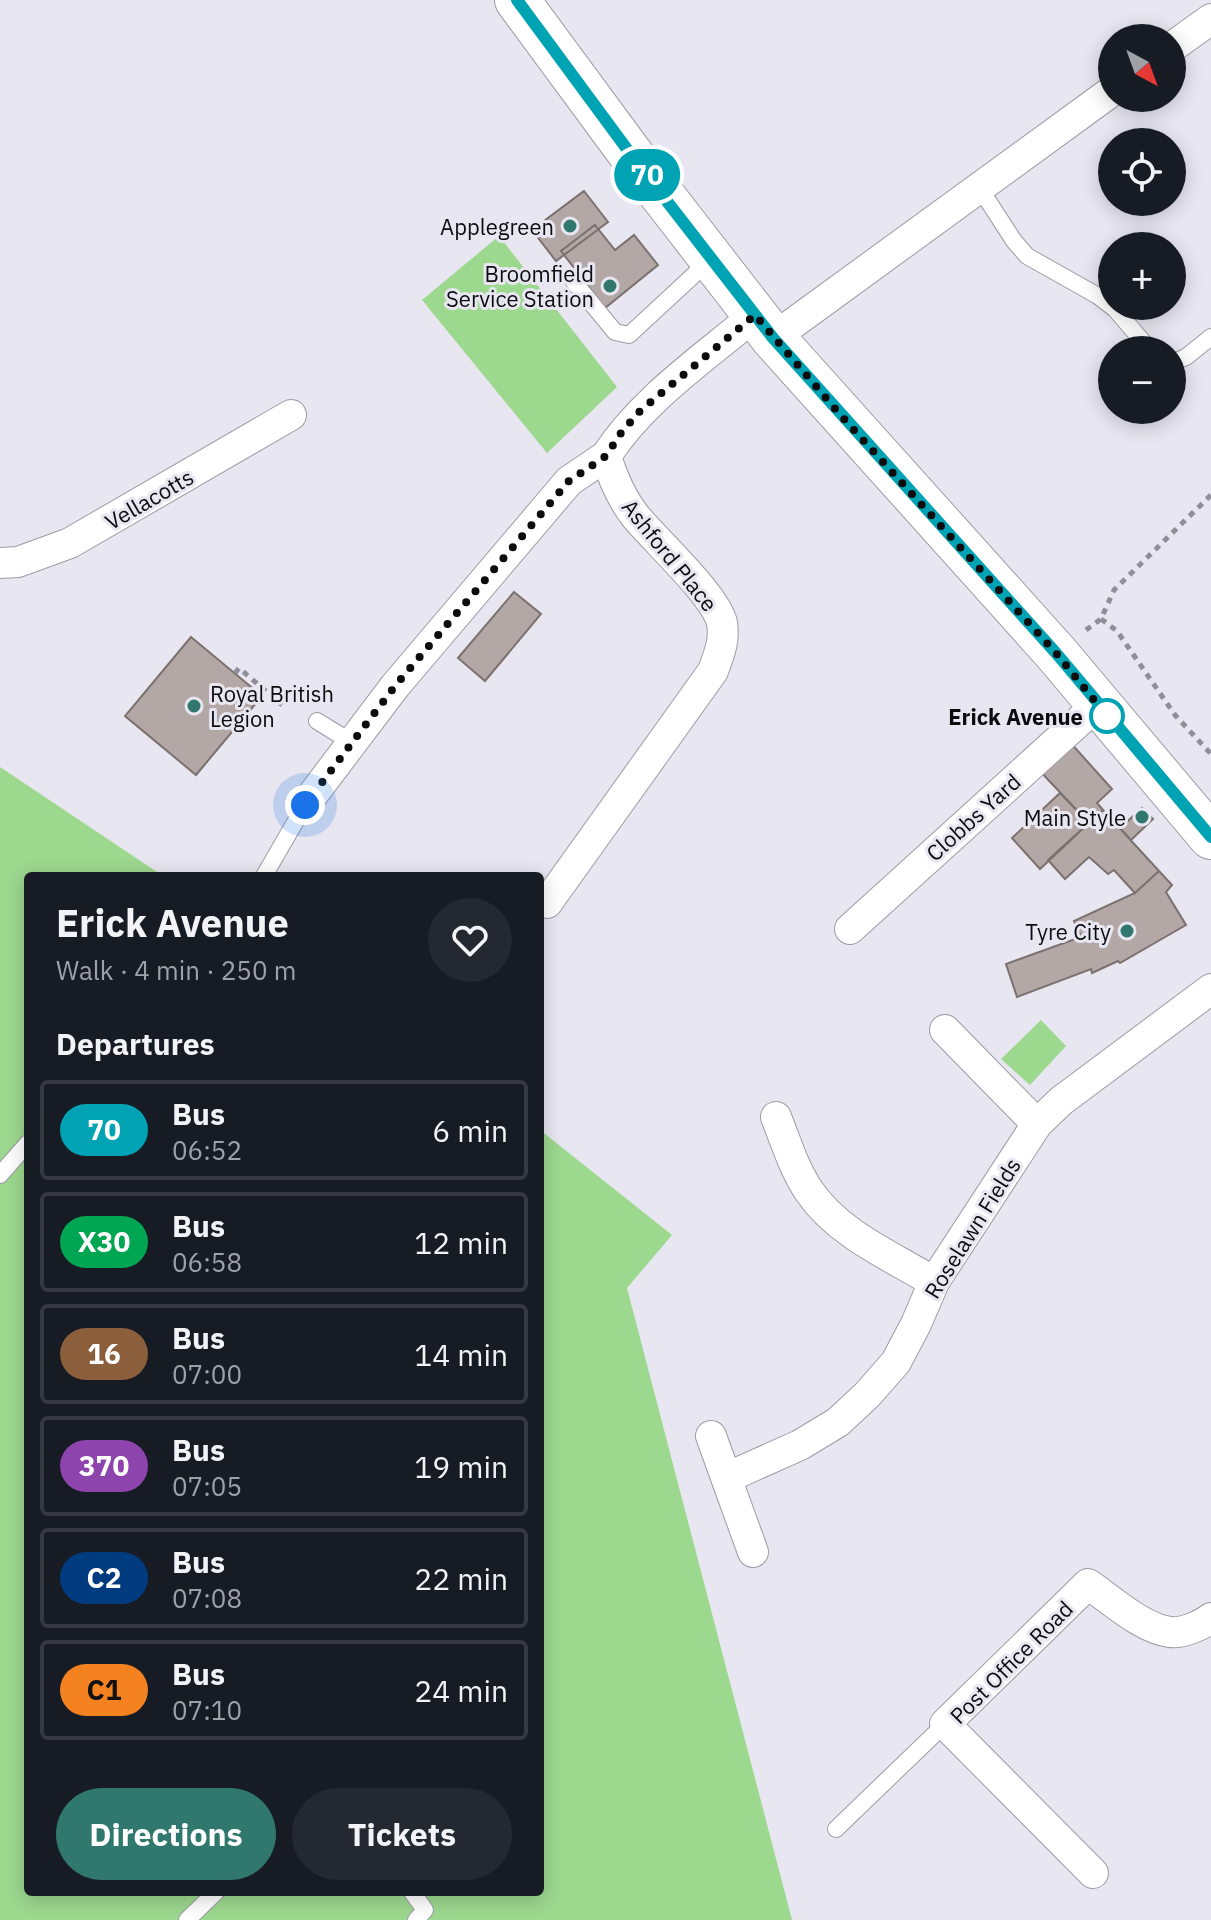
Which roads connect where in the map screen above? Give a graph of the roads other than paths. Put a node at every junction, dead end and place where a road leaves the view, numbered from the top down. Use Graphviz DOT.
graph roads {
  1 [pos="517,0"];
  2 [pos="1211,19"];
  3 [pos="1186,37"];
  4 [pos="1098,101"];
  5 [pos="979,187"];
  6 [pos="712,259"];
  7 [pos="574,282"];
  8 [pos="764,327"];
  9 [pos="1138,336"];
  10 [pos="1211,337"];
  11 [pos="1186,357"];
  12 [pos="291,415"];
  13 [pos="606,456"];
  14 [pos="0,563"];
  15 [pos="1097,705"];
  16 [pos="317,721"];
  17 [pos="351,742"];
  18 [pos="305,805"];
  19 [pos="1211,837"];
  20 [pos="266,872"];
  21 [pos="547,903"];
  22 [pos="850,929"];
  23 [pos="1211,989"];
  24 [pos="945,1030"];
  25 [pos="776,1117"];
  26 [pos="1037,1124"];
  27 [pos="24,1148"];
  28 [pos="0,1175"];
  29 [pos="934,1282"];
  30 [pos="711,1436"];
  31 [pos="726,1478"];
  32 [pos="753,1552"];
  33 [pos="1211,1618"];
  34 [pos="945,1724"];
  35 [pos="836,1829"];
  36 [pos="1093,1873"];
  37 [pos="212,1896"];
  38 [pos="415,1896"];
  39 [pos="187,1920"];
  40 [pos="416,1920"];
  1 -- 6 [label="main road"];
  2 -- 3 [label="street"];
  4 -- 5 [label="street"];
  5 -- 8 [label="street"];
  5 -- 9 [label="lane"];
  6 -- 7 [label="lane"];
  6 -- 8 [label="main road"];
  8 -- 13 [label="street"];
  8 -- 15 [label="main road"];
  10 -- 11 [label="lane"];
  12 -- 14 [label="street, Vellacotts"];
  13 -- 17 [label="street"];
  13 -- 21 [label="street, Ashford Place"];
  15 -- 19 [label="main road"];
  15 -- 22 [label="street, Clobbs Yard"];
  16 -- 17 [label="lane"];
  17 -- 18 [label="street"];
  18 -- 20 [label="lane"];
  23 -- 26 [label="street, Roselawn Fields"];
  24 -- 26 [label="street"];
  25 -- 29 [label="street"];
  26 -- 29 [label="street, Roselawn Fields"];
  27 -- 28 [label="lane"];
  29 -- 31 [label="street, Roselawn Fields"];
  30 -- 31 [label="street"];
  31 -- 32 [label="street"];
  33 -- 34 [label="street, Post Office Road"];
  34 -- 35 [label="lane"];
  34 -- 36 [label="street, Post Office Road"];
  37 -- 39 [label="lane"];
  38 -- 40 [label="lane"];
}
